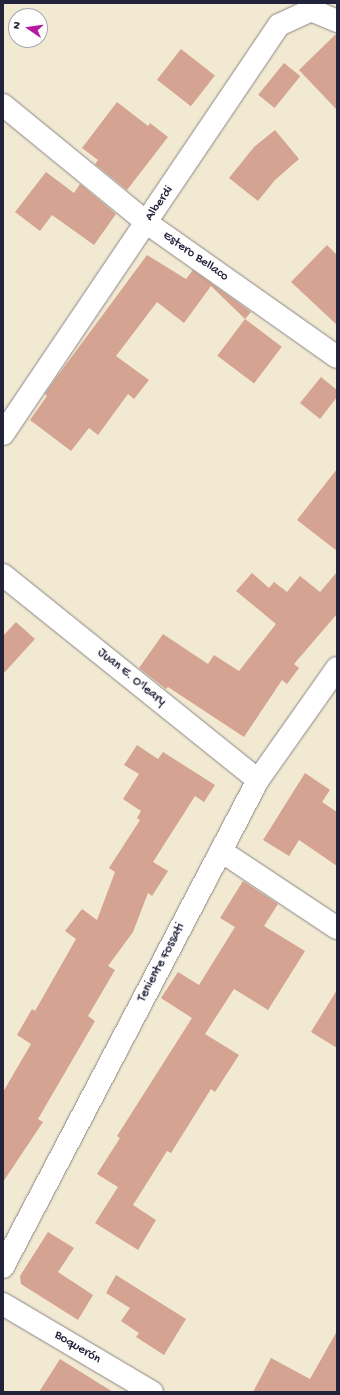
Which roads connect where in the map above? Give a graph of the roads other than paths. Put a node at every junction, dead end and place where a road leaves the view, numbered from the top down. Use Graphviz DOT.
graph roads {
  1 [pos="337,20"];
  2 [pos="3,105"];
  3 [pos="147,223"];
  4 [pos="337,357"];
  5 [pos="3,434"];
  6 [pos="3,575"];
  7 [pos="337,668"];
  8 [pos="258,780"];
  9 [pos="221,851"];
  10 [pos="337,928"];
  11 [pos="3,1267"];
  12 [pos="3,1304"];
  13 [pos="152,1392"];
  1 -- 3 [label="street, Alberdi"];
  2 -- 3 [label="street, Estero Bellaco"];
  3 -- 4 [label="street, Estero Bellaco"];
  3 -- 5 [label="street, Alberdi"];
  6 -- 8 [label="street, Juan E. O'leary"];
  7 -- 8 [label="street, Teniente Fossati"];
  8 -- 9 [label="street, Teniente Fossati"];
  9 -- 10 [label="street"];
  9 -- 11 [label="street, Teniente Fossati"];
  12 -- 13 [label="street, Boquerón"];
}
